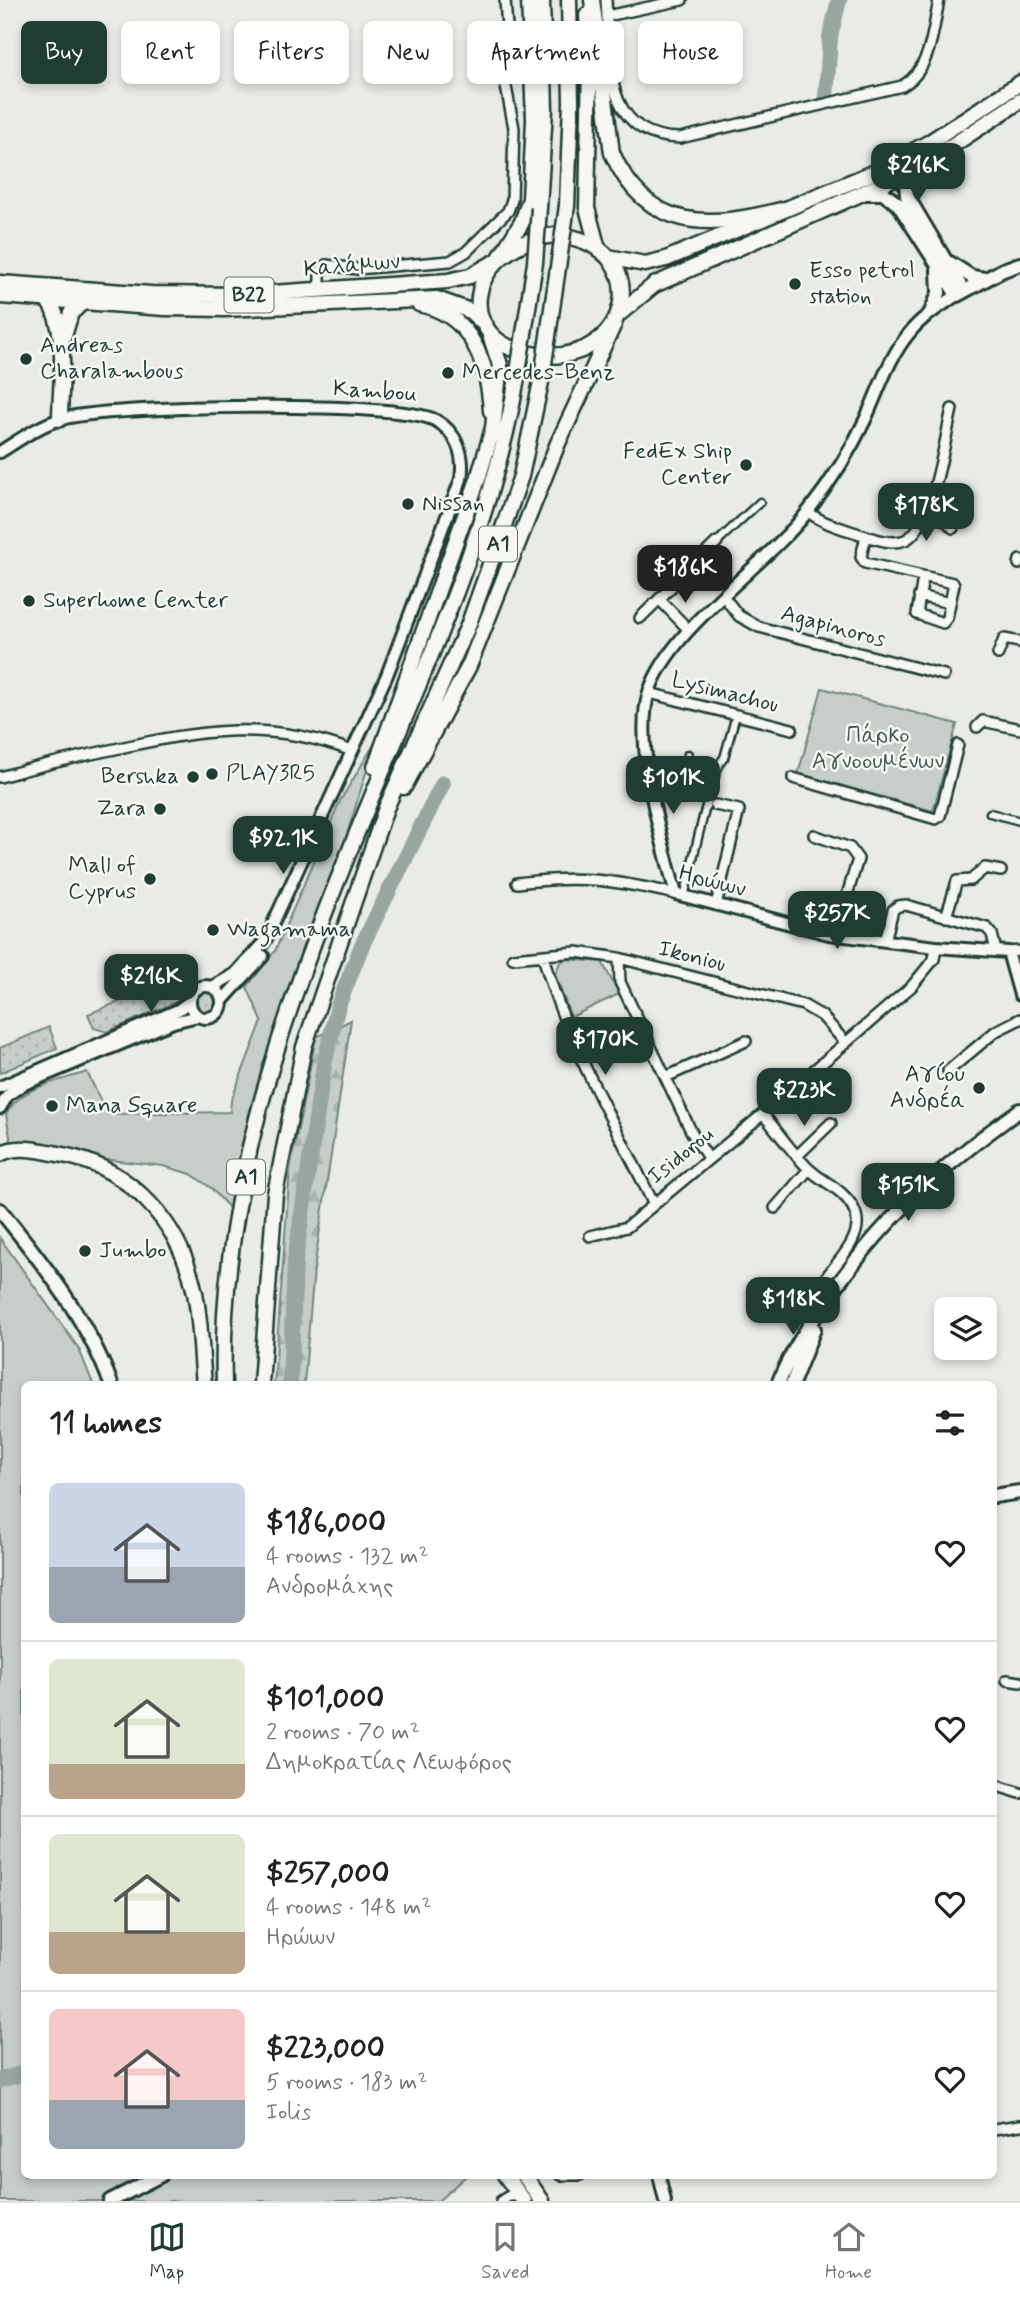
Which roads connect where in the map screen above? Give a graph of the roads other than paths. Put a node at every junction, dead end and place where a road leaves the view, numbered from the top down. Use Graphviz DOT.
graph roads {
  1 [pos="505,0"];
  2 [pos="529,0"];
  3 [pos="542,0"];
  4 [pos="569,0"];
  5 [pos="585,0"];
  6 [pos="592,0"];
  7 [pos="606,0"];
  8 [pos="682,0"];
  9 [pos="939,0"];
  10 [pos="607,16"];
  11 [pos="1020,83"];
  12 [pos="1020,101"];
  13 [pos="914,168"];
  14 [pos="866,193"];
  15 [pos="785,209"];
  16 [pos="603,253"];
  17 [pos="497,260"];
  18 [pos="940,261"];
  19 [pos="1020,264"];
  20 [pos="985,279"];
  21 [pos="0,283"];
  22 [pos="320,291"];
  23 [pos="960,293"];
  24 [pos="0,296"];
  25 [pos="47,299"];
  26 [pos="397,300"];
  27 [pos="83,302"];
  28 [pos="931,313"];
  29 [pos="617,319"];
  30 [pos="488,329"];
  31 [pos="61,348"];
  32 [pos="952,409"];
  33 [pos="60,419"];
  34 [pos="493,428"];
  35 [pos="0,452"];
  36 [pos="760,502"];
  37 [pos="808,512"];
  38 [pos="927,514"];
  39 [pos="953,528"];
  40 [pos="866,536"];
  41 [pos="717,542"];
  42 [pos="923,577"];
  43 [pos="919,596"];
  44 [pos="724,597"];
  45 [pos="659,599"];
  46 [pos="950,603"];
  47 [pos="640,618"];
  48 [pos="689,630"];
  49 [pos="1020,642"];
  50 [pos="998,654"];
  51 [pos="944,676"];
  52 [pos="649,693"];
  53 [pos="736,715"];
  54 [pos="977,727"];
  55 [pos="1020,729"];
  56 [pos="792,730"];
  57 [pos="958,745"];
  58 [pos="352,751"];
  59 [pos="688,754"];
  60 [pos="0,776"];
  61 [pos="793,778"];
  62 [pos="682,780"];
  63 [pos="652,787"];
  64 [pos="711,789"];
  65 [pos="715,805"];
  66 [pos="990,813"];
  67 [pos="1020,821"];
  68 [pos="814,835"];
  69 [pos="356,836"];
  70 [pos="364,871"];
  71 [pos="1001,871"];
  72 [pos="517,883"];
  73 [pos="680,896"];
  74 [pos="716,905"];
  75 [pos="946,917"];
  76 [pos="835,935"];
  77 [pos="885,941"];
  78 [pos="936,947"];
  79 [pos="996,951"];
  80 [pos="1020,951"];
  81 [pos="1008,952"];
  82 [pos="543,956"];
  83 [pos="513,958"];
  84 [pos="619,958"];
  85 [pos="212,987"];
  86 [pos="1020,995"];
  87 [pos="222,1001"];
  88 [pos="190,1002"];
  89 [pos="198,1016"];
  90 [pos="1020,1019"];
  91 [pos="746,1041"];
  92 [pos="845,1042"];
  93 [pos="948,1071"];
  94 [pos="666,1077"];
  95 [pos="0,1087"];
  96 [pos="0,1108"];
  97 [pos="1020,1110"];
  98 [pos="763,1114"];
  99 [pos="831,1123"];
  100 [pos="0,1154"];
  101 [pos="798,1155"];
  102 [pos="708,1158"];
  103 [pos="809,1169"];
  104 [pos="653,1203"];
  105 [pos="775,1208"];
  106 [pos="0,1210"];
  107 [pos="0,1222"];
  108 [pos="590,1236"];
  109 [pos="824,1280"];
  110 [pos="825,1302"];
  111 [pos="102,1381"];
  112 [pos="110,1381"];
  113 [pos="204,1381"];
  114 [pos="224,1381"];
  115 [pos="261,1381"];
  116 [pos="779,1381"];
  117 [pos="793,1381"];
  118 [pos="1020,1492"];
  119 [pos="997,1496"];
  120 [pos="1007,1680"];
  121 [pos="1020,1682"];
  122 [pos="997,1786"];
  123 [pos="1020,1793"];
  124 [pos="1020,2125"];
  125 [pos="997,2129"];
  126 [pos="153,2179"];
  127 [pos="508,2179"];
  128 [pos="527,2179"];
  129 [pos="536,2179"];
  130 [pos="660,2179"];
  131 [pos="522,2199"];
  132 [pos="502,2200"];
  133 [pos="110,2201"];
  134 [pos="542,2201"];
  135 [pos="550,2201"];
  136 [pos="665,2201"];
  1 -- 22 [label="street"];
  2 -- 17 [label="main road"];
  3 -- 69 [label="main road, A1, bridge"];
  4 -- 70 [label="main road, A1, bridge"];
  5 -- 16 [label="main road"];
  6 -- 15 [label="main road"];
  7 -- 10 [label="street"];
  8 -- 10 [label="street"];
  9 -- 10 [label="street"];
  11 -- 15 [label="main road, B22"];
  12 -- 13 [label="main road, B22"];
  13 -- 14 [label="main road, B22"];
  13 -- 18 [label="main road"];
  14 -- 18 [label="main road"];
  14 -- 29 [label="main road, B22"];
  15 -- 16 [label="main road, B22"];
  16 -- 17 [label="main road, B22"];
  16 -- 29 [label="main road"];
  17 -- 22 [label="main road, Καλάμων / B22"];
  17 -- 30 [label="main road"];
  18 -- 20 [label="main road"];
  18 -- 23 [label="main road"];
  18 -- 28 [label="main road"];
  19 -- 20 [label="main road"];
  20 -- 23 [label="main road"];
  21 -- 22 [label="main road, Καλάμων / B22"];
  23 -- 28 [label="street"];
  24 -- 25 [label="main road, Καλάμων / B22"];
  25 -- 27 [label="main road, Καλάμων / B22"];
  25 -- 31 [label="main road"];
  26 -- 27 [label="main road, Καλάμων / B22"];
  26 -- 30 [label="main road, Καλάμων / B22"];
  26 -- 34 [label="main road"];
  27 -- 31 [label="main road"];
  28 -- 37 [label="street"];
  29 -- 30 [label="main road, B22"];
  29 -- 70 [label="main road"];
  30 -- 34 [label="main road"];
  31 -- 33 [label="main road"];
  32 -- 38 [label="street"];
  33 -- 35 [label="street, Kambou"];
  33 -- 58 [label="street, Kambou"];
  34 -- 69 [label="main road"];
  36 -- 41 [label="street"];
  37 -- 40 [label="street"];
  37 -- 44 [label="street"];
  38 -- 39 [label="street"];
  38 -- 40 [label="street"];
  40 -- 42 [label="street"];
  41 -- 45 [label="street"];
  42 -- 43 [label="street"];
  42 -- 46 [label="street"];
  43 -- 46 [label="street"];
  43 -- 46 [label="street"];
  44 -- 48 [label="street"];
  44 -- 51 [label="street, Agapinoros"];
  45 -- 47 [label="street"];
  45 -- 48 [label="street"];
  48 -- 52 [label="street"];
  49 -- 50 [label="street"];
  52 -- 53 [label="street, Lysimachou"];
  52 -- 63 [label="street"];
  53 -- 56 [label="street, Lysimachou"];
  53 -- 64 [label="street"];
  54 -- 55 [label="street"];
  57 -- 61 [label="street"];
  58 -- 60 [label="street"];
  58 -- 85 [label="street, Kambou"];
  58 -- 87 [label="street, Kambou"];
  59 -- 62 [label="street"];
  62 -- 63 [label="street"];
  62 -- 64 [label="street"];
  63 -- 73 [label="street"];
  64 -- 73 [label="street"];
  65 -- 74 [label="street"];
  66 -- 67 [label="street"];
  68 -- 76 [label="street"];
  69 -- 114 [label="main road, A1"];
  70 -- 115 [label="main road, A1"];
  71 -- 75 [label="street"];
  72 -- 73 [label="street, Ηρώων"];
  73 -- 74 [label="street, Ηρώων"];
  74 -- 76 [label="street, Ηρώων"];
  75 -- 77 [label="street"];
  75 -- 79 [label="street"];
  76 -- 77 [label="street, Ηρώων"];
  77 -- 78 [label="street, Ηρώων"];
  78 -- 79 [label="street, Ηρώων"];
  78 -- 92 [label="street, Isidorou"];
  79 -- 81 [label="street, Ηρώων"];
  80 -- 81 [label="street, Ηρώων"];
  81 -- 86 [label="street"];
  82 -- 83 [label="street, Ikoniou"];
  82 -- 84 [label="street, Ikoniou"];
  82 -- 104 [label="street"];
  84 -- 92 [label="street, Ikoniou"];
  84 -- 94 [label="street"];
  85 -- 87 [label="street"];
  85 -- 88 [label="street"];
  87 -- 89 [label="street"];
  88 -- 89 [label="street"];
  88 -- 95 [label="street"];
  89 -- 96 [label="street"];
  90 -- 93 [label="street"];
  91 -- 94 [label="street"];
  92 -- 98 [label="street, Isidorou"];
  94 -- 102 [label="street"];
  97 -- 110 [label="main road"];
  98 -- 101 [label="street"];
  98 -- 102 [label="street, Isidorou"];
  99 -- 101 [label="street"];
  100 -- 113 [label="main road"];
  101 -- 103 [label="street"];
  102 -- 104 [label="street, Isidorou"];
  103 -- 105 [label="street"];
  103 -- 109 [label="street"];
  104 -- 108 [label="street, Isidorou"];
  106 -- 112 [label="main road"];
  107 -- 111 [label="main road"];
  110 -- 116 [label="main road"];
  110 -- 117 [label="main road"];
  118 -- 119 [label="main road"];
  120 -- 121 [label="street"];
  122 -- 123 [label="street"];
  124 -- 125 [label="street"];
  126 -- 133 [label="main road"];
  127 -- 131 [label="main road"];
  128 -- 134 [label="main road"];
  129 -- 135 [label="main road"];
  130 -- 136 [label="street"];
  131 -- 132 [label="street"];
}
